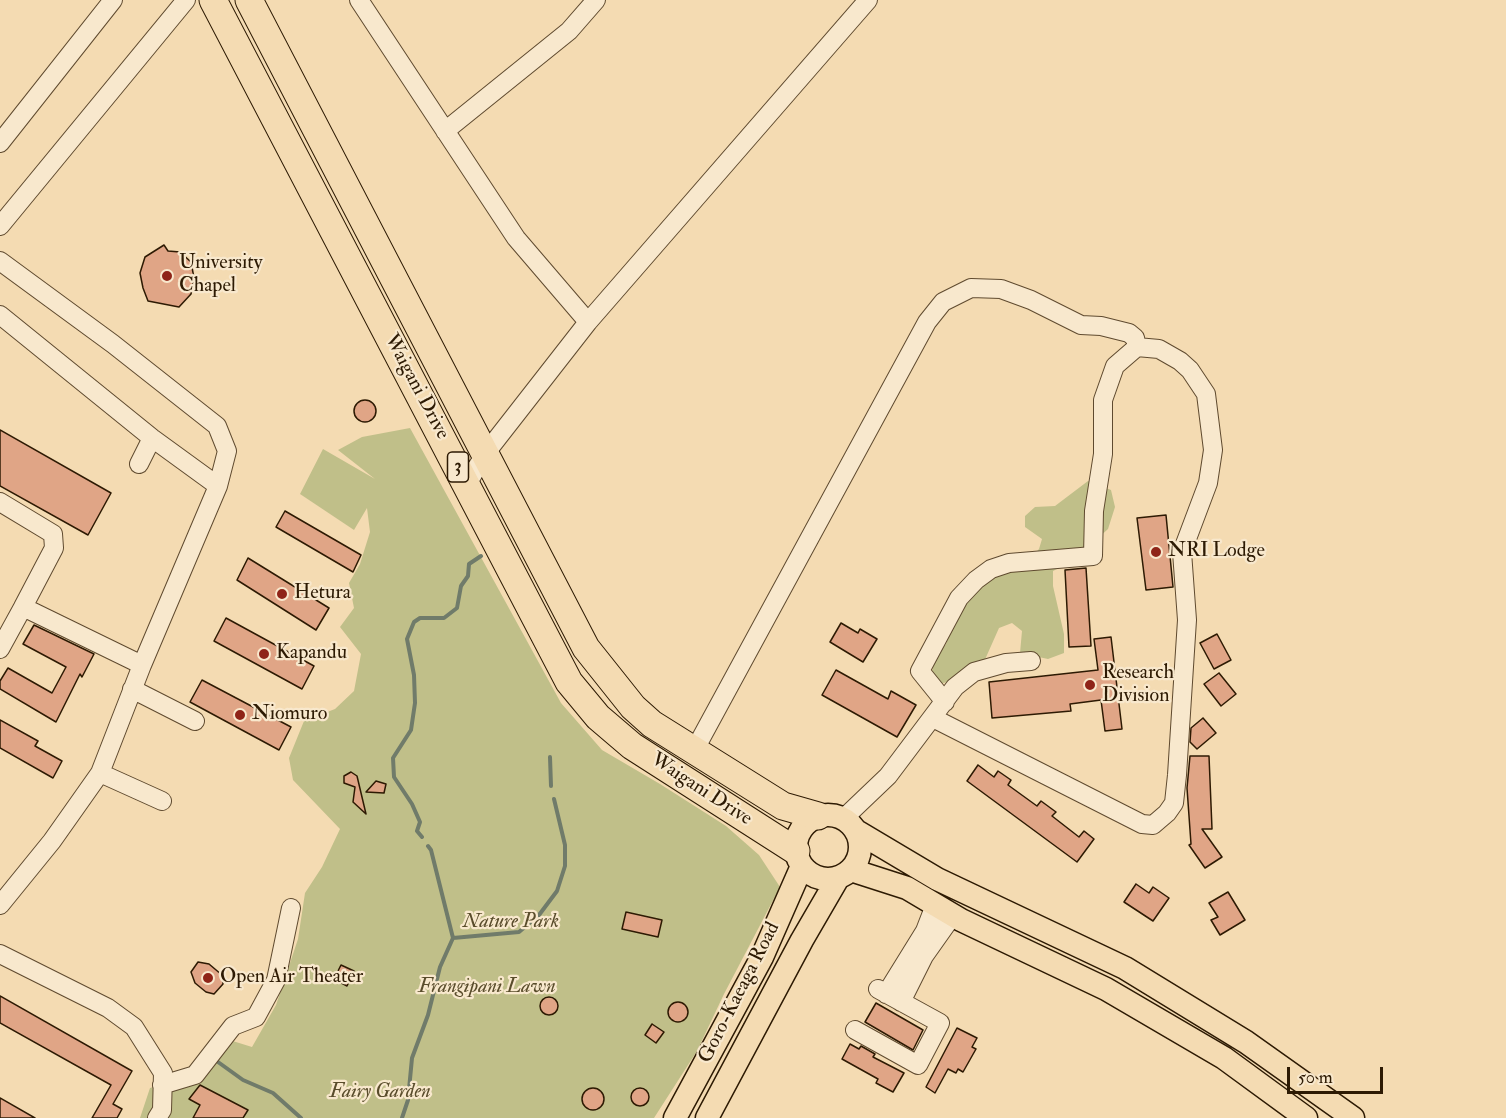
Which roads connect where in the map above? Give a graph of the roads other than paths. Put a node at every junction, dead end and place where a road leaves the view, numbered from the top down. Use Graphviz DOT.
graph roads {
  1 [pos="113,0"];
  2 [pos="186,0"];
  3 [pos="213,0"];
  4 [pos="249,0"];
  5 [pos="359,0"];
  6 [pos="597,0"];
  7 [pos="868,0"];
  8 [pos="445,130"];
  9 [pos="0,143"];
  10 [pos="0,226"];
  11 [pos="0,261"];
  12 [pos="0,315"];
  13 [pos="588,322"];
  14 [pos="1137,347"];
  15 [pos="152,438"];
  16 [pos="485,453"];
  17 [pos="138,464"];
  18 [pos="467,484"];
  19 [pos="218,486"];
  20 [pos="0,502"];
  21 [pos="23,607"];
  22 [pos="0,649"];
  23 [pos="1031,661"];
  24 [pos="142,664"];
  25 [pos="132,689"];
  26 [pos="945,702"];
  27 [pos="933,718"];
  28 [pos="195,721"];
  29 [pos="694,752"];
  30 [pos="100,773"];
  31 [pos="162,801"];
  32 [pos="818,816"];
  33 [pos="851,825"];
  34 [pos="799,859"];
  35 [pos="844,874"];
  36 [pos="0,905"];
  37 [pos="291,908"];
  38 [pos="944,910"];
  39 [pos="0,954"];
  40 [pos="855,1030"];
  41 [pos="162,1085"];
  42 [pos="157,1118"];
  43 [pos="675,1118"];
  44 [pos="707,1118"];
  45 [pos="1306,1118"];
  46 [pos="1353,1118"];
  1 -- 9 [label="street"];
  2 -- 10 [label="street"];
  3 -- 18 [label="highway, Waigani Drive / 3"];
  4 -- 16 [label="highway, Waigani Drive / 3"];
  5 -- 8 [label="street"];
  6 -- 8 [label="street"];
  7 -- 13 [label="street"];
  8 -- 13 [label="street"];
  11 -- 19 [label="street"];
  12 -- 15 [label="street"];
  13 -- 16 [label="street"];
  14 -- 26 [label="street"];
  14 -- 27 [label="street"];
  14 -- 29 [label="street"];
  15 -- 17 [label="street"];
  15 -- 19 [label="street"];
  16 -- 18 [label="street"];
  16 -- 29 [label="highway, Waigani Drive / 3"];
  18 -- 34 [label="highway, Waigani Drive / 3"];
  19 -- 24 [label="street"];
  20 -- 21 [label="street"];
  21 -- 22 [label="street"];
  21 -- 24 [label="street"];
  23 -- 26 [label="street"];
  24 -- 25 [label="street"];
  25 -- 28 [label="street"];
  25 -- 30 [label="street"];
  26 -- 27 [label="street"];
  27 -- 33 [label="street"];
  29 -- 32 [label="highway, Waigani Drive / 3"];
  30 -- 31 [label="street"];
  30 -- 36 [label="street"];
  32 -- 33 [label="main road"];
  32 -- 34 [label="main road"];
  33 -- 35 [label="main road"];
  33 -- 46 [label="main road"];
  34 -- 35 [label="main road"];
  34 -- 43 [label="main road, Goro-Kaeaga Road"];
  35 -- 38 [label="main road"];
  35 -- 44 [label="main road, Goro-Kaeaga Road"];
  37 -- 41 [label="street"];
  38 -- 40 [label="street"];
  38 -- 45 [label="main road"];
  39 -- 41 [label="street"];
  41 -- 42 [label="street"];
}
